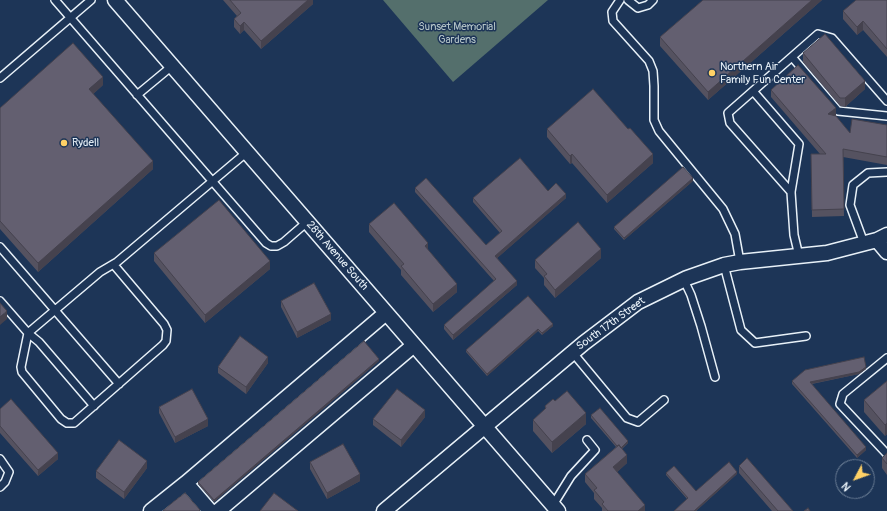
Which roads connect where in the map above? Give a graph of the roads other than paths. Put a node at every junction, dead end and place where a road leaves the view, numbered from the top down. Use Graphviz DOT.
graph roads {
  1 [pos="55,0"];
  2 [pos="91,0"];
  3 [pos="116,0"];
  4 [pos="620,0"];
  5 [pos="628,0"];
  6 [pos="653,0"];
  7 [pos="70,18"];
  8 [pos="792,57"];
  9 [pos="172,66"];
  10 [pos="0,78"];
  11 [pos="754,91"];
  12 [pos="137,95"];
  13 [pos="887,101"];
  14 [pos="887,116"];
  15 [pos="247,152"];
  16 [pos="887,172"];
  17 [pos="212,181"];
  18 [pos="791,192"];
  19 [pos="307,222"];
  20 [pos="876,239"];
  21 [pos="0,247"];
  22 [pos="887,252"];
  23 [pos="799,256"];
  24 [pos="740,262"];
  25 [pos="114,265"];
  26 [pos="724,265"];
  27 [pos="684,280"];
  28 [pos="0,300"];
  29 [pos="55,310"];
  30 [pos="386,313"];
  31 [pos="28,333"];
  32 [pos="806,336"];
  33 [pos="414,345"];
  34 [pos="573,353"];
  35 [pos="887,358"];
  36 [pos="715,377"];
  37 [pos="119,384"];
  38 [pos="664,400"];
  39 [pos="94,406"];
  40 [pos="484,427"];
  41 [pos="587,440"];
  42 [pos="887,454"];
  43 [pos="0,459"];
  44 [pos="186,483"];
  45 [pos="0,487"];
  46 [pos="556,508"];
  47 [pos="151,511"];
  48 [pos="210,511"];
  49 [pos="218,511"];
  50 [pos="384,511"];
  1 -- 7 [label="lane"];
  2 -- 7 [label="lane"];
  3 -- 9 [label="street, 28th Avenue South"];
  4 -- 24 [label="lane"];
  5 -- 6 [label="lane"];
  7 -- 10 [label="lane"];
  7 -- 12 [label="lane"];
  8 -- 11 [label="lane"];
  8 -- 13 [label="lane"];
  8 -- 14 [label="lane"];
  9 -- 12 [label="lane"];
  9 -- 15 [label="street, 28th Avenue South"];
  11 -- 18 [label="lane"];
  11 -- 18 [label="lane"];
  12 -- 17 [label="lane"];
  15 -- 17 [label="lane"];
  15 -- 19 [label="street, 28th Avenue South"];
  16 -- 20 [label="lane"];
  17 -- 19 [label="lane"];
  17 -- 25 [label="lane"];
  18 -- 23 [label="lane"];
  19 -- 30 [label="street, 28th Avenue South"];
  20 -- 22 [label="street"];
  20 -- 23 [label="street, South 17th Street"];
  21 -- 29 [label="lane"];
  23 -- 24 [label="street, South 17th Street"];
  24 -- 26 [label="street, South 17th Street"];
  25 -- 29 [label="lane"];
  25 -- 37 [label="lane"];
  26 -- 27 [label="street, South 17th Street"];
  26 -- 32 [label="lane"];
  27 -- 34 [label="street, South 17th Street"];
  27 -- 36 [label="lane"];
  28 -- 31 [label="lane"];
  29 -- 31 [label="lane"];
  29 -- 37 [label="lane"];
  30 -- 33 [label="street, 28th Avenue South"];
  30 -- 44 [label="street"];
  31 -- 39 [label="lane"];
  31 -- 39 [label="lane"];
  33 -- 40 [label="street, 28th Avenue South"];
  33 -- 49 [label="street"];
  34 -- 38 [label="lane"];
  34 -- 40 [label="street, South 17th Street"];
  35 -- 42 [label="lane"];
  37 -- 39 [label="lane"];
  40 -- 46 [label="street, 28th Avenue South"];
  40 -- 50 [label="street, South 17th Street"];
  41 -- 46 [label="lane"];
  43 -- 45 [label="lane"];
  44 -- 47 [label="street"];
  44 -- 48 [label="street"];
}
